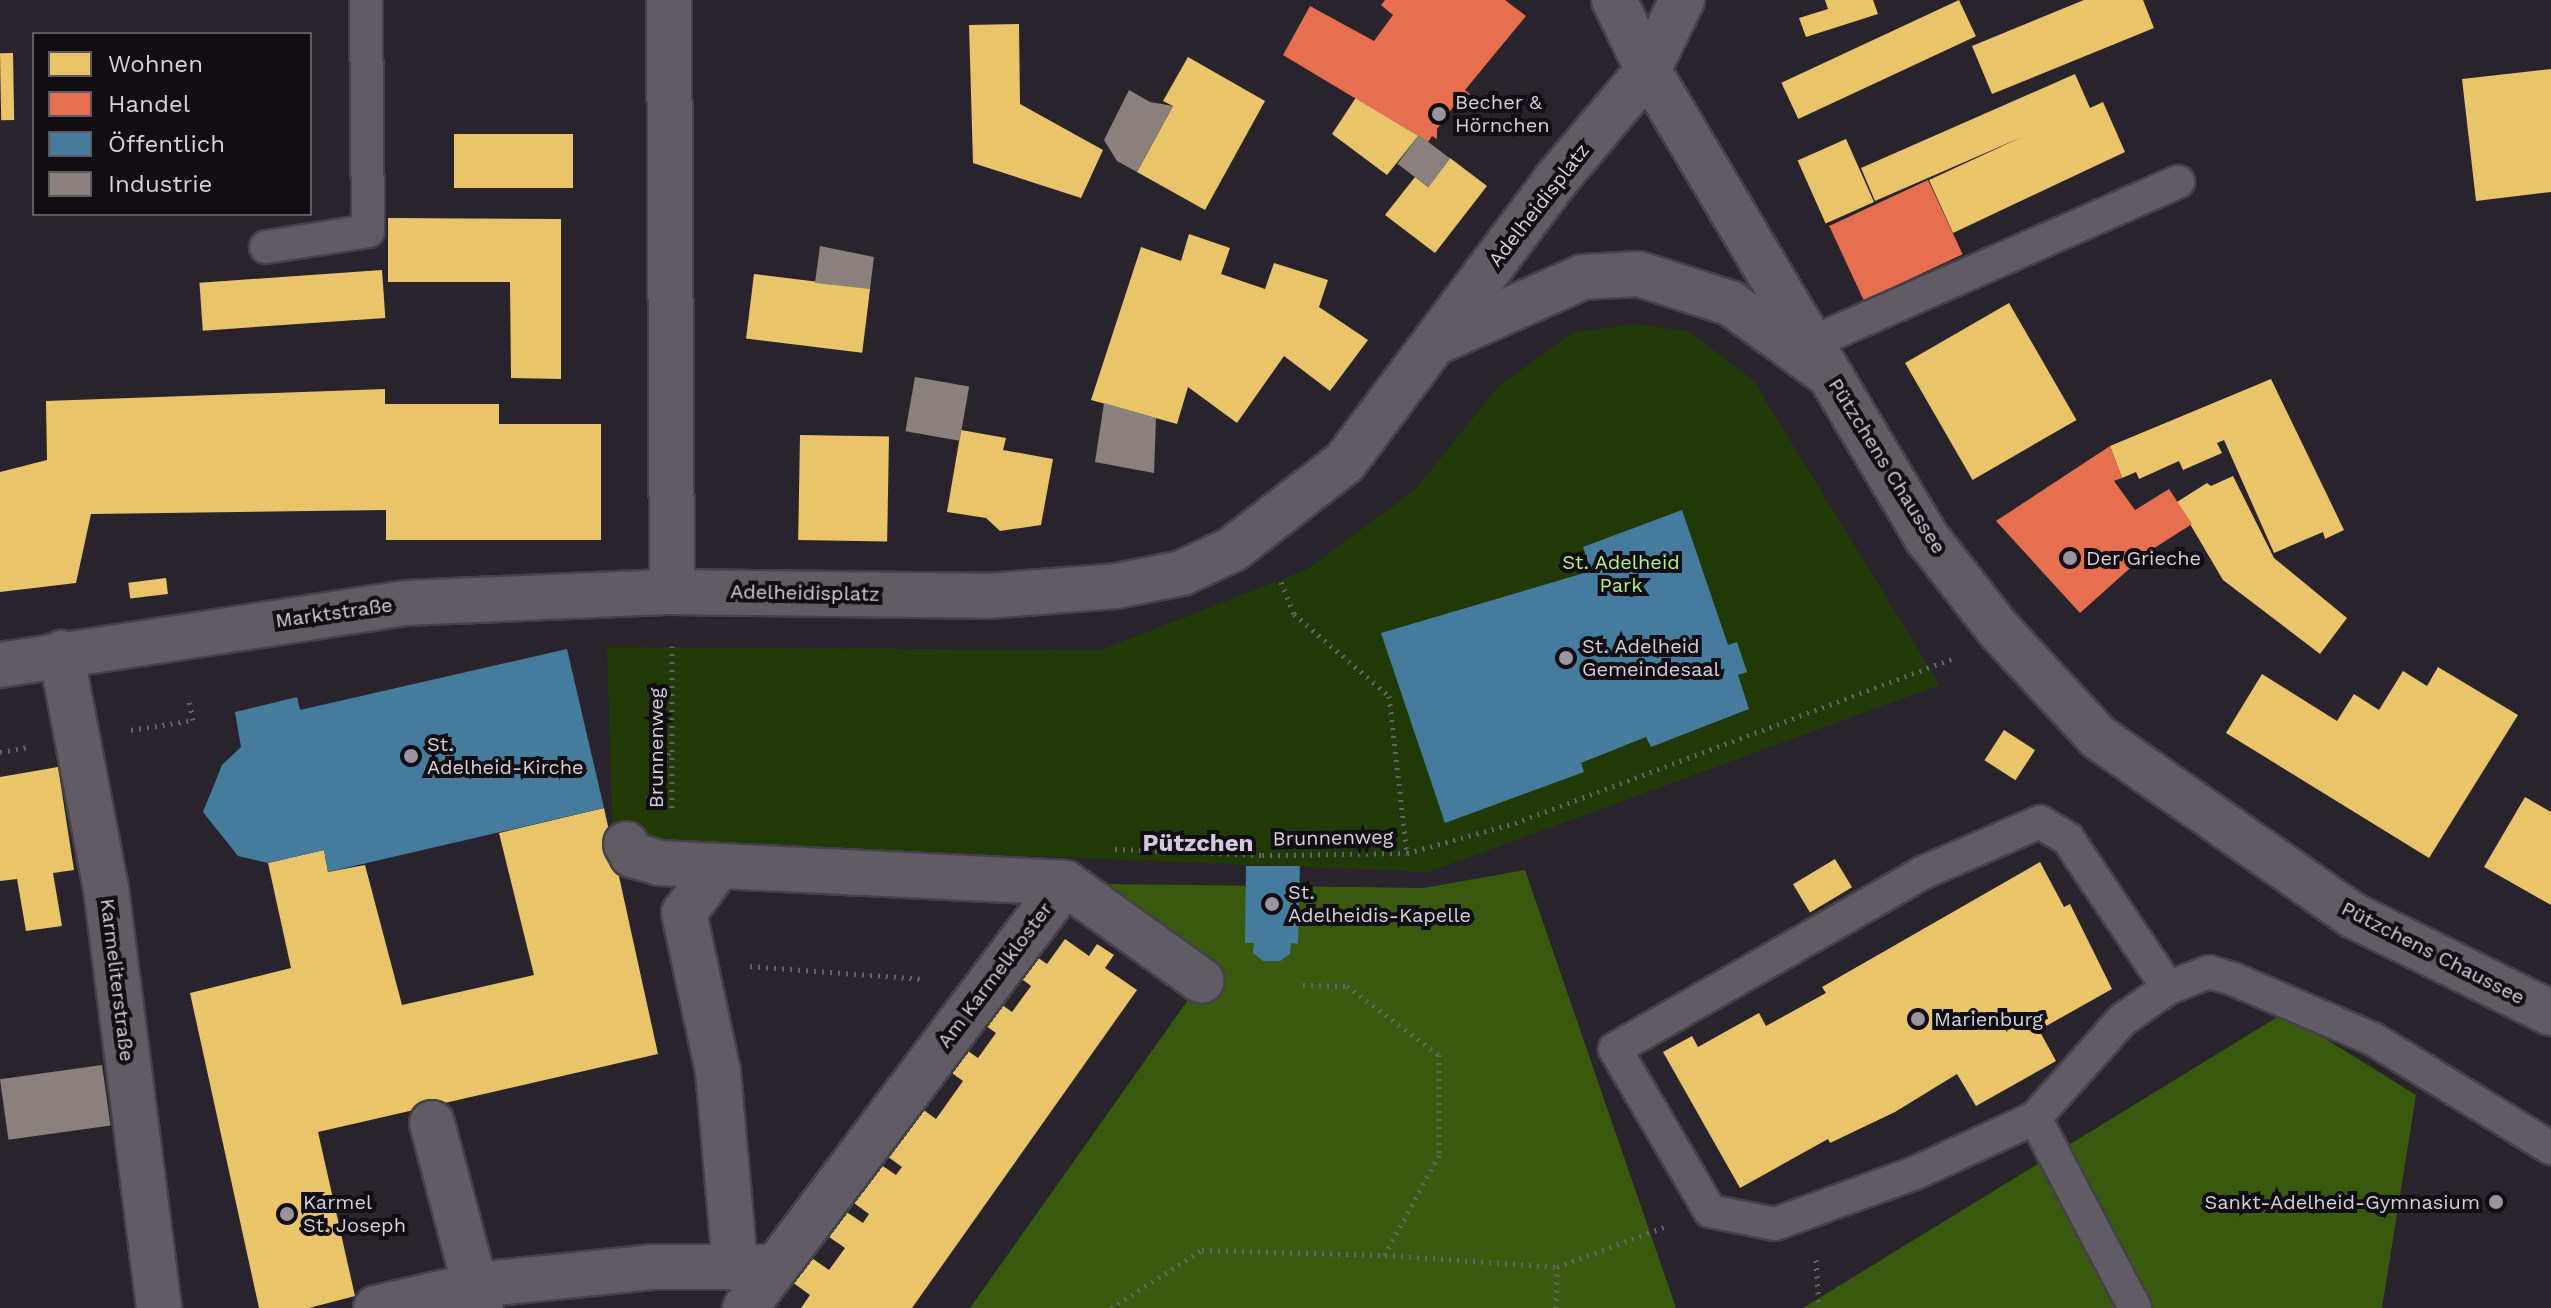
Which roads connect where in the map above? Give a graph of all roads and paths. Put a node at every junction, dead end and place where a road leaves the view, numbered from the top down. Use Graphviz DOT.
graph roads {
  1 [pos="366,0"];
  2 [pos="669,0"];
  3 [pos="1614,0"];
  4 [pos="1682,0"];
  5 [pos="1648,70"];
  6 [pos="2178,182"];
  7 [pos="266,247"];
  8 [pos="1435,343"];
  9 [pos="1821,360"];
  10 [pos="1261,528"];
  11 [pos="672,592"];
  12 [pos="1999,630"];
  13 [pos="61,653"];
  14 [pos="0,665"];
  15 [pos="188,697"];
  16 [pos="77,739"];
  17 [pos="672,817"];
  18 [pos="1102,848"];
  19 [pos="1407,853"];
  20 [pos="718,867"];
  21 [pos="1065,883"];
  22 [pos="684,913"];
  23 [pos="739,965"];
  24 [pos="1202,981"];
  25 [pos="989,983"];
  26 [pos="1303,985"];
  27 [pos="2168,988"];
  28 [pos="2551,1013"];
  29 [pos="2035,1118"];
  30 [pos="432,1123"];
  31 [pos="2551,1148"];
  32 [pos="1710,1211"];
  33 [pos="1385,1255"];
  34 [pos="755,1267"];
  35 [pos="1557,1267"];
  36 [pos="590,1291"];
  37 [pos="478,1297"];
  38 [pos="159,1308"];
  39 [pos="376,1308"];
  40 [pos="745,1308"];
  41 [pos="1111,1308"];
  42 [pos="1556,1308"];
  43 [pos="2135,1308"];
  1 -- 7 [label="lane"];
  2 -- 11 [label="street"];
  3 -- 5 [label="street, Pützchens Chaussee"];
  4 -- 5 [label="street, Adelheidisplatz"];
  5 -- 8 [label="street, Adelheidisplatz"];
  5 -- 9 [label="street, Pützchens Chaussee"];
  6 -- 9 [label="lane"];
  8 -- 9 [label="street, Adelheidisplatz"];
  8 -- 10 [label="street, Adelheidisplatz"];
  9 -- 12 [label="street, Pützchens Chaussee"];
  10 -- 11 [label="street, Adelheidisplatz"];
  10 -- 19 [label="path"];
  11 -- 13 [label="street, Marktstraße"];
  11 -- 17 [label="path, Brunnenweg"];
  12 -- 19 [label="path, Brunnenweg"];
  12 -- 28 [label="street, Pützchens Chaussee"];
  13 -- 14 [label="street, Marktstraße"];
  13 -- 16 [label="street, Karmeliterstraße"];
  15 -- 16 [label="path"];
  16 -- 38 [label="street, Karmeliterstraße"];
  18 -- 19 [label="path, Brunnenweg"];
  20 -- 21 [label="street, Am Karmelkloster"];
  20 -- 22 [label="street"];
  20 -- 22 [label="street, Am Karmelkloster"];
  21 -- 24 [label="street"];
  21 -- 25 [label="street, Am Karmelkloster"];
  22 -- 34 [label="street, Am Karmelkloster"];
  23 -- 25 [label="path"];
  25 -- 34 [label="street, Am Karmelkloster"];
  26 -- 33 [label="path"];
  27 -- 29 [label="lane"];
  27 -- 31 [label="lane"];
  27 -- 32 [label="lane"];
  29 -- 32 [label="lane"];
  29 -- 43 [label="lane"];
  30 -- 37 [label="street"];
  32 -- 35 [label="path"];
  33 -- 35 [label="path"];
  33 -- 41 [label="path"];
  34 -- 36 [label="street"];
  34 -- 40 [label="street, Am Karmelkloster"];
  35 -- 42 [label="path"];
  36 -- 37 [label="street"];
  37 -- 39 [label="street"];
}
